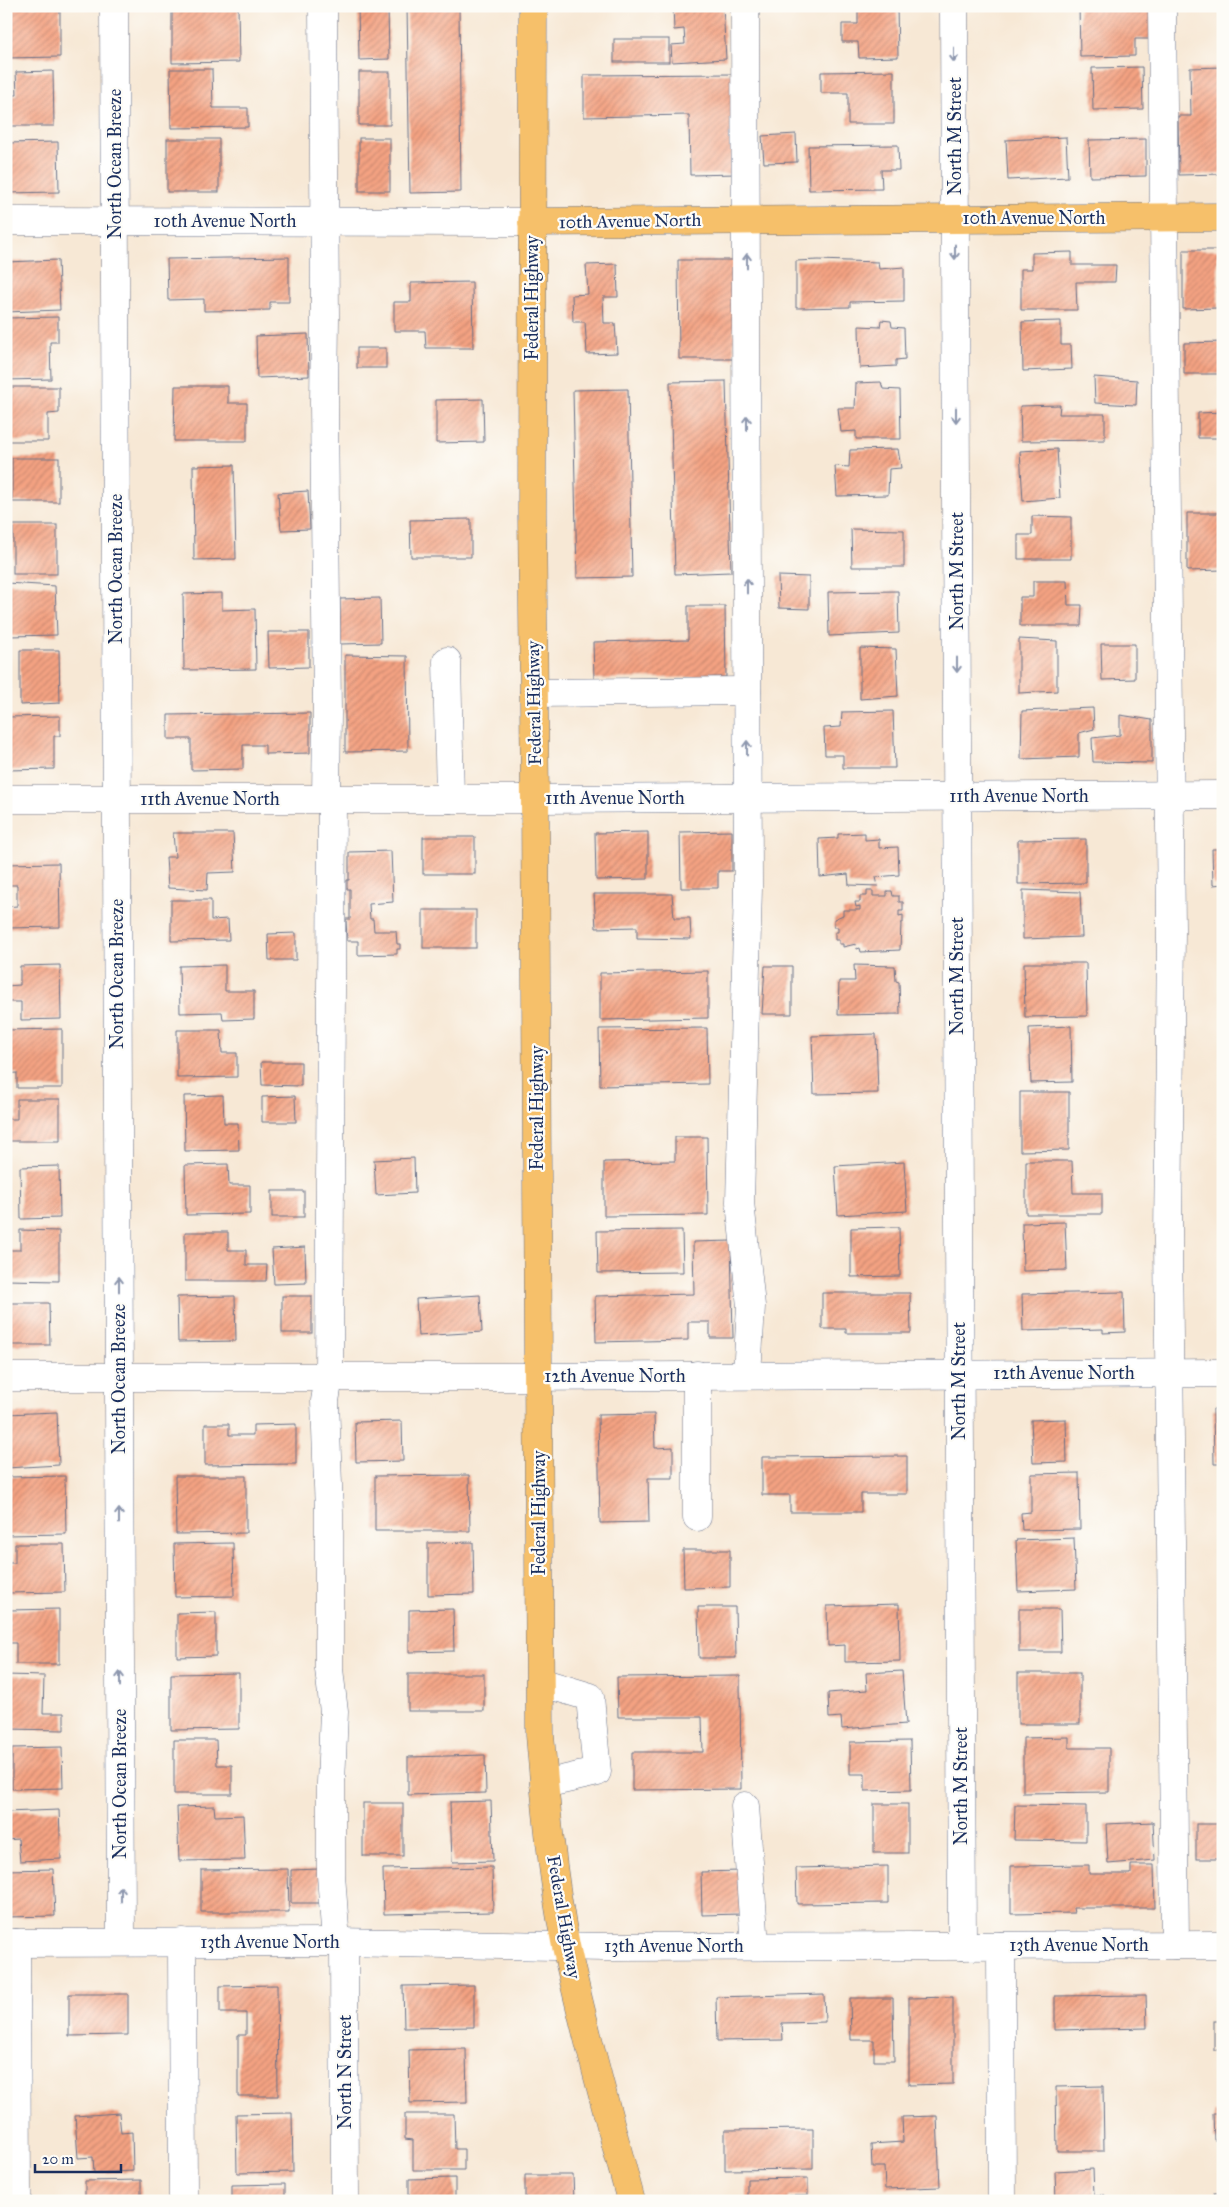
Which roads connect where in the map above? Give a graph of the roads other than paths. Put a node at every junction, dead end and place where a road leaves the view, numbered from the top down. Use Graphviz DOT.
graph roads {
  1 [pos="114,6"];
  2 [pos="323,6"];
  3 [pos="533,6"];
  4 [pos="745,6"];
  5 [pos="954,6"];
  6 [pos="1162,6"];
  7 [pos="1165,217"];
  8 [pos="1223,217"];
  9 [pos="955,218"];
  10 [pos="747,220"];
  11 [pos="6,221"];
  12 [pos="115,221"];
  13 [pos="325,221"];
  14 [pos="532,222"];
  15 [pos="447,661"];
  16 [pos="747,691"];
  17 [pos="534,693"];
  18 [pos="1223,794"];
  19 [pos="1170,795"];
  20 [pos="957,796"];
  21 [pos="748,797"];
  22 [pos="6,799"];
  23 [pos="117,799"];
  24 [pos="328,799"];
  25 [pos="450,799"];
  26 [pos="536,799"];
  27 [pos="1169,1373"];
  28 [pos="1223,1373"];
  29 [pos="960,1374"];
  30 [pos="747,1375"];
  31 [pos="119,1376"];
  32 [pos="697,1376"];
  33 [pos="6,1377"];
  34 [pos="329,1377"];
  35 [pos="538,1377"];
  36 [pos="697,1517"];
  37 [pos="540,1682"];
  38 [pos="544,1784"];
  39 [pos="745,1806"];
  40 [pos="121,1942"];
  41 [pos="182,1942"];
  42 [pos="340,1942"];
  43 [pos="11,1943"];
  44 [pos="1175,1945"];
  45 [pos="1223,1945"];
  46 [pos="566,1946"];
  47 [pos="755,1946"];
  48 [pos="962,1946"];
  49 [pos="1001,1946"];
  50 [pos="17,2201"];
  51 [pos="183,2201"];
  52 [pos="345,2201"];
  53 [pos="631,2201"];
  54 [pos="1002,2201"];
  1 -- 12 [label="street, North Ocean Breeze"];
  2 -- 13 [label="street, North N Street"];
  3 -- 14 [label="main road, Federal Highway"];
  4 -- 10 [label="street"];
  5 -- 9 [label="street, North M Street, one-way"];
  6 -- 7 [label="street"];
  7 -- 8 [label="main road, 10th Avenue North"];
  7 -- 9 [label="main road, 10th Avenue North"];
  7 -- 19 [label="street"];
  9 -- 10 [label="main road, 10th Avenue North"];
  9 -- 20 [label="street, North M Street, one-way"];
  10 -- 14 [label="main road, 10th Avenue North"];
  16 -- 10 [label="street, one-way"];
  11 -- 12 [label="street, 10th Avenue North"];
  12 -- 13 [label="street, 10th Avenue North"];
  12 -- 23 [label="street, North Ocean Breeze"];
  13 -- 14 [label="street, 10th Avenue North"];
  13 -- 24 [label="street, North N Street"];
  14 -- 17 [label="main road, Federal Highway"];
  15 -- 25 [label="street"];
  16 -- 17 [label="street"];
  21 -- 16 [label="street, one-way"];
  17 -- 26 [label="main road, Federal Highway"];
  18 -- 19 [label="street, 11th Avenue North"];
  19 -- 20 [label="street, 11th Avenue North"];
  19 -- 27 [label="street"];
  20 -- 21 [label="street, 11th Avenue North"];
  20 -- 29 [label="street, North M Street"];
  21 -- 26 [label="street, 11th Avenue North"];
  21 -- 30 [label="street"];
  22 -- 23 [label="street, 11th Avenue North"];
  23 -- 24 [label="street, 11th Avenue North"];
  31 -- 23 [label="street, North Ocean Breeze, one-way"];
  24 -- 25 [label="street, 11th Avenue North"];
  24 -- 34 [label="street, North N Street"];
  25 -- 26 [label="street, 11th Avenue North"];
  26 -- 35 [label="main road, Federal Highway"];
  27 -- 28 [label="street, 12th Avenue North"];
  27 -- 29 [label="street, 12th Avenue North"];
  27 -- 44 [label="street"];
  29 -- 30 [label="street, 12th Avenue North"];
  29 -- 48 [label="street, North M Street"];
  30 -- 32 [label="street, 12th Avenue North"];
  31 -- 33 [label="street, 12th Avenue North"];
  31 -- 34 [label="street, 12th Avenue North"];
  40 -- 31 [label="street, North Ocean Breeze, one-way"];
  32 -- 35 [label="street, 12th Avenue North"];
  32 -- 36 [label="street"];
  34 -- 35 [label="street, 12th Avenue North"];
  34 -- 42 [label="street, North N Street"];
  35 -- 37 [label="main road, Federal Highway"];
  37 -- 38 [label="main road, Federal Highway"];
  37 -- 38 [label="street"];
  38 -- 46 [label="main road, Federal Highway"];
  39 -- 47 [label="street"];
  40 -- 41 [label="street, 13th Avenue North"];
  40 -- 43 [label="street, 13th Avenue North"];
  41 -- 42 [label="street, 13th Avenue North"];
  41 -- 51 [label="street"];
  42 -- 46 [label="street, 13th Avenue North"];
  42 -- 52 [label="street, North N Street"];
  43 -- 50 [label="street"];
  44 -- 45 [label="street, 13th Avenue North"];
  44 -- 49 [label="street, 13th Avenue North"];
  46 -- 47 [label="street, 13th Avenue North"];
  46 -- 53 [label="main road, Federal Highway"];
  47 -- 48 [label="street, 13th Avenue North"];
  48 -- 49 [label="street, 13th Avenue North"];
  49 -- 54 [label="street"];
}
